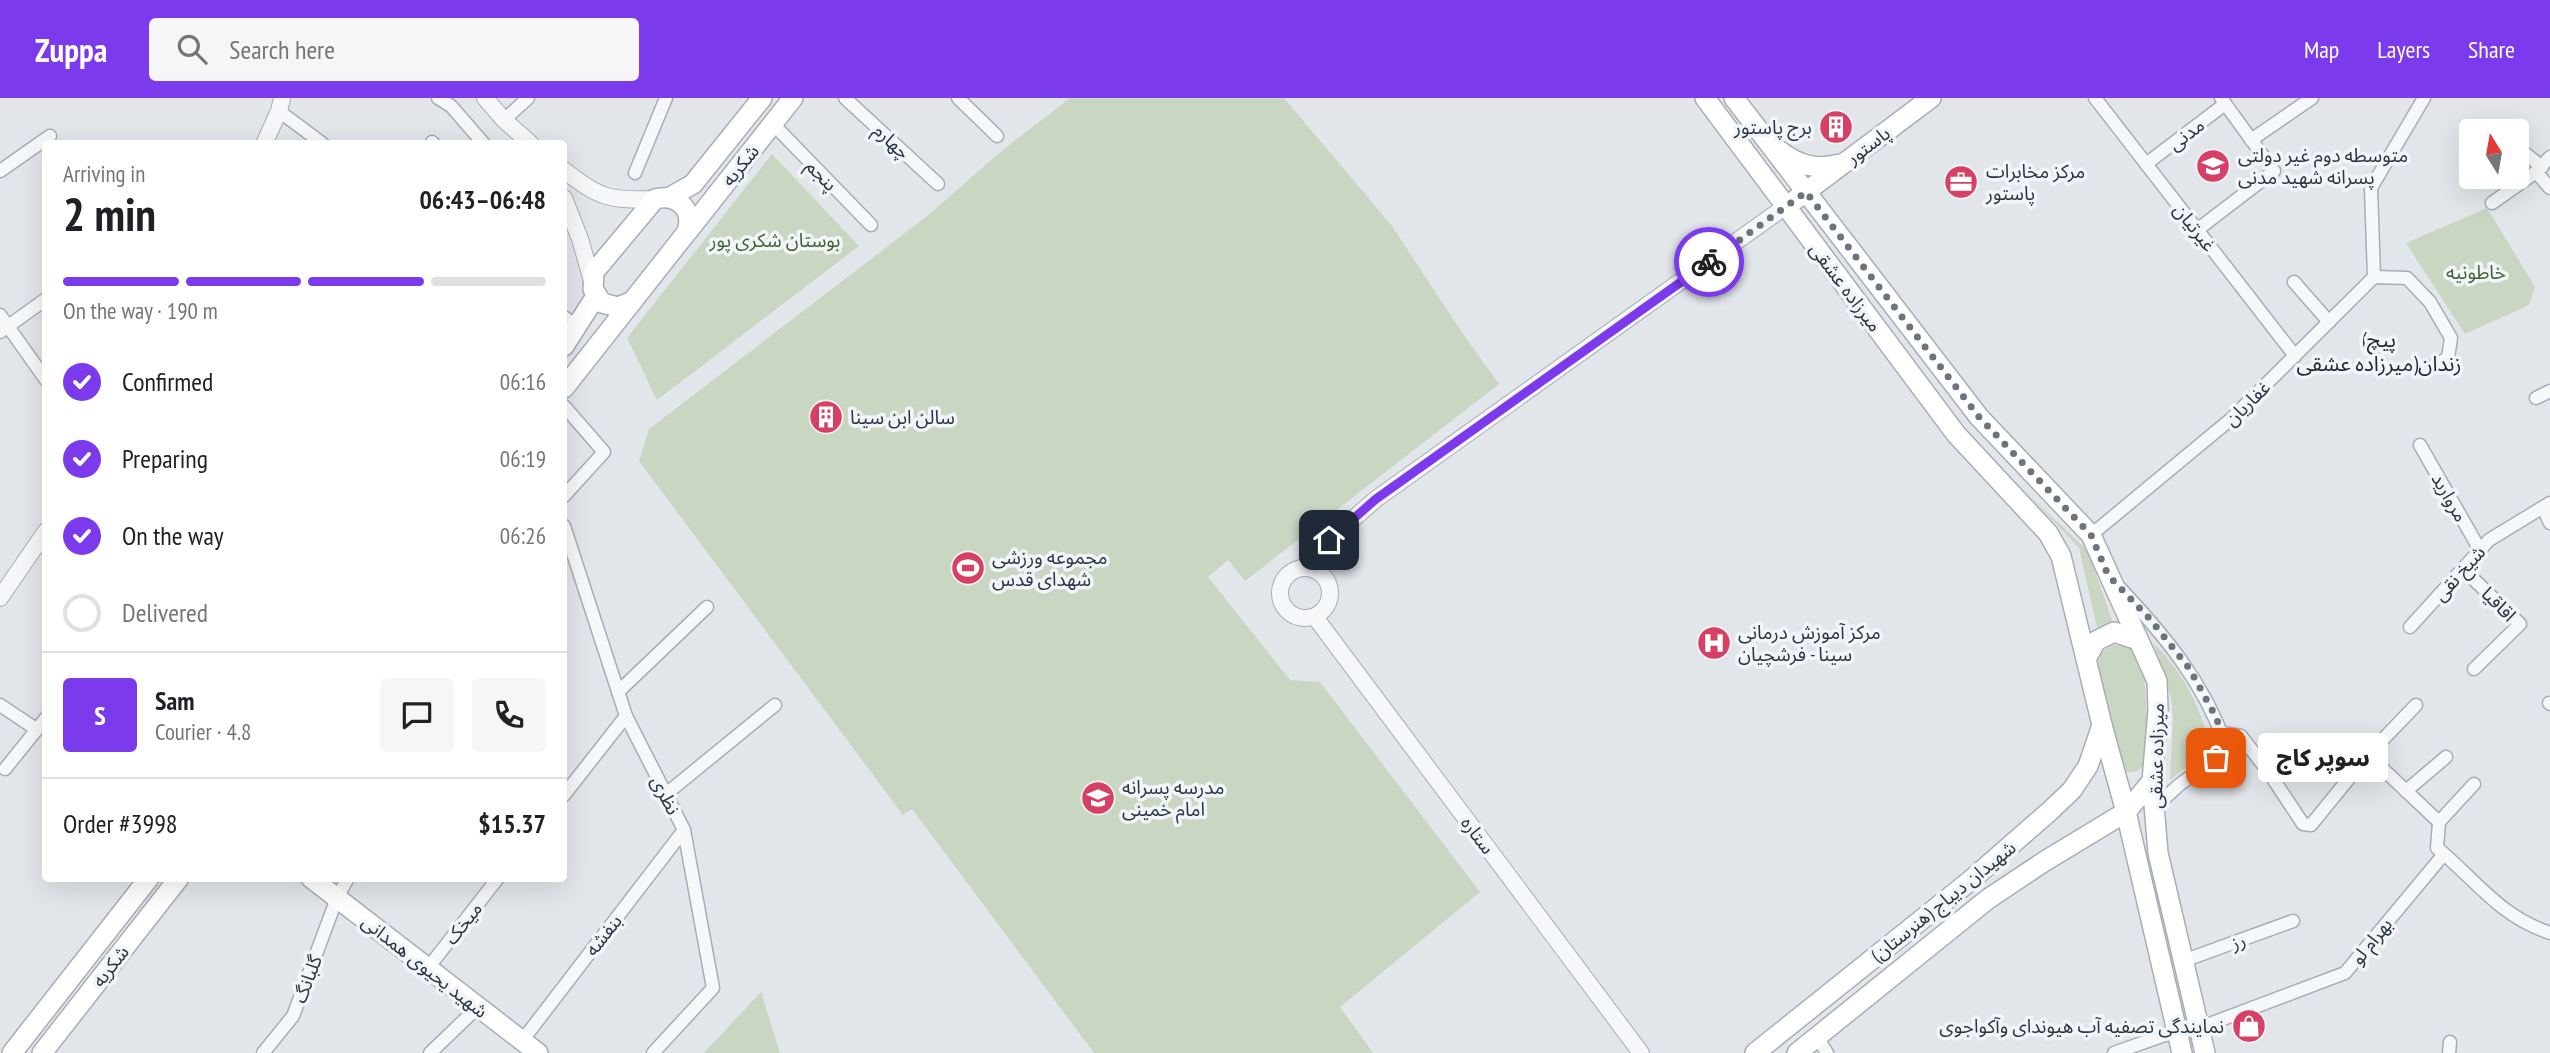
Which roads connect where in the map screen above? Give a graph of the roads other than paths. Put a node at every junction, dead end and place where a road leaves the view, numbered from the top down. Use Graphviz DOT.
graph roads {
  1 [pos="438,98"];
  2 [pos="485,98"];
  3 [pos="528,98"];
  4 [pos="666,98"];
  5 [pos="762,98"];
  6 [pos="793,98"];
  7 [pos="845,98"];
  8 [pos="958,98"];
  9 [pos="1705,98"];
  10 [pos="1734,98"];
  11 [pos="1931,98"];
  12 [pos="2095,98"];
  13 [pos="2312,98"];
  14 [pos="2424,98"];
  15 [pos="2223,101"];
  16 [pos="280,104"];
  17 [pos="504,120"];
  18 [pos="773,124"];
  19 [pos="50,136"];
  20 [pos="997,136"];
  21 [pos="1765,138"];
  22 [pos="44,140"];
  23 [pos="266,140"];
  24 [pos="320,140"];
  25 [pos="481,140"];
  26 [pos="525,140"];
  27 [pos="2251,140"];
  28 [pos="42,142"];
  29 [pos="1844,163"];
  30 [pos="2146,164"];
  31 [pos="2542,165"];
  32 [pos="0,171"];
  33 [pos="567,172"];
  34 [pos="635,173"];
  35 [pos="938,184"];
  36 [pos="2550,188"];
  37 [pos="2506,189"];
  38 [pos="1806,192"];
  39 [pos="663,198"];
  40 [pos="2492,203"];
  41 [pos="567,206"];
  42 [pos="1786,206"];
  43 [pos="871,225"];
  44 [pos="2197,230"];
  45 [pos="687,232"];
  46 [pos="2374,277"];
  47 [pos="2294,282"];
  48 [pos="594,289"];
  49 [pos="42,301"];
  50 [pos="633,301"];
  51 [pos="570,322"];
  52 [pos="2329,322"];
  53 [pos="3,324"];
  54 [pos="2295,356"];
  55 [pos="2433,366"];
  56 [pos="42,375"];
  57 [pos="567,384"];
  58 [pos="2550,391"];
  59 [pos="2536,398"];
  60 [pos="567,409"];
  61 [pos="1979,417"];
  62 [pos="1956,435"];
  63 [pos="2420,445"];
  64 [pos="567,493"];
  65 [pos="2546,506"];
  66 [pos="2550,523"];
  67 [pos="567,535"];
  68 [pos="2091,535"];
  69 [pos="42,537"];
  70 [pos="2480,550"];
  71 [pos="1304,567"];
  72 [pos="2463,569"];
  73 [pos="2108,575"];
  74 [pos="1,593"];
  75 [pos="707,607"];
  76 [pos="1315,617"];
  77 [pos="2410,627"];
  78 [pos="2138,640"];
  79 [pos="2086,659"];
  80 [pos="2474,669"];
  81 [pos="618,692"];
  82 [pos="0,705"];
  83 [pos="775,705"];
  84 [pos="2416,705"];
  85 [pos="626,716"];
  86 [pos="42,722"];
  87 [pos="2102,725"];
  88 [pos="36,729"];
  89 [pos="2222,733"];
  90 [pos="2368,755"];
  91 [pos="2446,757"];
  92 [pos="5,769"];
  93 [pos="2152,781"];
  94 [pos="2474,784"];
  95 [pos="567,791"];
  96 [pos="2406,791"];
  97 [pos="666,794"];
  98 [pos="2155,807"];
  99 [pos="2126,812"];
  100 [pos="2439,822"];
  101 [pos="684,830"];
  102 [pos="2444,854"];
  103 [pos="1971,880"];
  104 [pos="146,882"];
  105 [pos="176,882"];
  106 [pos="316,882"];
  107 [pos="346,882"];
  108 [pos="495,882"];
  109 [pos="337,898"];
  110 [pos="1988,899"];
  111 [pos="2293,921"];
  112 [pos="2550,933"];
  113 [pos="2183,961"];
  114 [pos="428,968"];
  115 [pos="478,1006"];
  116 [pos="2199,1028"];
  117 [pos="2176,1031"];
  118 [pos="522,1041"];
  119 [pos="0,1044"];
  120 [pos="1822,1045"];
  121 [pos="11,1053"];
  122 [pos="42,1053"];
  123 [pos="263,1053"];
  124 [pos="430,1053"];
  125 [pos="538,1053"];
  126 [pos="653,1053"];
  127 [pos="1641,1053"];
  128 [pos="1755,1053"];
  129 [pos="1797,1053"];
  130 [pos="2114,1053"];
  131 [pos="2182,1053"];
  132 [pos="2206,1053"];
  1 -- 25 [label="street"];
  2 -- 17 [label="street"];
  3 -- 17 [label="street"];
  4 -- 34 [label="street"];
  5 -- 39 [label="main road, شکریه"];
  6 -- 18 [label="main road, شکریه"];
  7 -- 35 [label="street, چهارم"];
  8 -- 20 [label="street"];
  9 -- 42 [label="main road, میرزاده عشقی"];
  10 -- 21 [label="main road"];
  11 -- 29 [label="main road, پاستور"];
  12 -- 30 [label="street, غیرتیان"];
  13 -- 27 [label="street"];
  14 -- 46 [label="street"];
  15 -- 27 [label="street"];
  15 -- 30 [label="street, مدنی"];
  16 -- 23 [label="street"];
  16 -- 24 [label="street"];
  17 -- 26 [label="street"];
  18 -- 43 [label="street, پنجم"];
  18 -- 45 [label="main road, شکریه"];
  19 -- 22 [label="street"];
  21 -- 29 [label="main road"];
  21 -- 38 [label="main road, میرزاده عشقی"];
  27 -- 44 [label="street"];
  28 -- 32 [label="street"];
  29 -- 38 [label="main road, پاستور"];
  30 -- 44 [label="street, غیرتیان"];
  31 -- 36 [label="street"];
  33 -- 39 [label="street"];
  37 -- 40 [label="street"];
  38 -- 42 [label="main road, پاستور"];
  38 -- 61 [label="main road, میرزاده عشقی"];
  39 -- 45 [label="main road"];
  39 -- 48 [label="main road, شکریه"];
  41 -- 48 [label="street"];
  42 -- 62 [label="main road, میرزاده عشقی"];
  42 -- 71 [label="street"];
  44 -- 54 [label="street, غیرتیان"];
  45 -- 50 [label="main road, شکریه"];
  46 -- 52 [label="street, غفاریان"];
  46 -- 55 [label="street"];
  47 -- 52 [label="street"];
  48 -- 50 [label="main road"];
  48 -- 51 [label="main road"];
  49 -- 53 [label="street"];
  50 -- 57 [label="main road"];
  52 -- 54 [label="street, غفاریان"];
  53 -- 56 [label="street"];
  54 -- 68 [label="street, غفاریان"];
  58 -- 59 [label="street"];
  60 -- 64 [label="street"];
  61 -- 62 [label="main road"];
  61 -- 68 [label="main road, میرزاده عشقی"];
  62 -- 79 [label="main road, میرزاده عشقی"];
  63 -- 70 [label="street, مروارید"];
  65 -- 66 [label="street"];
  65 -- 70 [label="street, شیخ نقی"];
  67 -- 81 [label="street, نظری"];
  68 -- 73 [label="main road, میرزاده عشقی"];
  69 -- 74 [label="street"];
  70 -- 72 [label="street, شیخ نقی"];
  71 -- 76 [label="street"];
  71 -- 76 [label="street"];
  72 -- 77 [label="street, شیخ نقی"];
  72 -- 80 [label="street, اقاقیا"];
  73 -- 78 [label="main road, میرزاده عشقی"];
  73 -- 89 [label="street"];
  75 -- 81 [label="street"];
  76 -- 127 [label="street, ستاره"];
  78 -- 79 [label="main road"];
  78 -- 93 [label="main road, میرزاده عشقی"];
  79 -- 87 [label="main road, میرزاده عشقی"];
  81 -- 85 [label="street, نظری"];
  82 -- 88 [label="street"];
  83 -- 97 [label="street"];
  84 -- 90 [label="street"];
  85 -- 95 [label="street"];
  85 -- 97 [label="street, نظری"];
  86 -- 88 [label="street"];
  87 -- 99 [label="main road, میرزاده عشقی"];
  87 -- 103 [label="main road, شهیدان دیباج (هنرستان)"];
  88 -- 92 [label="street"];
  89 -- 90 [label="street"];
  89 -- 98 [label="street"];
  90 -- 96 [label="street"];
  91 -- 96 [label="street"];
  93 -- 98 [label="main road, میرزاده عشقی"];
  93 -- 99 [label="main road, شهیدان دیباج (هنرستان)"];
  94 -- 100 [label="street"];
  96 -- 100 [label="street"];
  97 -- 101 [label="street, نظری"];
  98 -- 113 [label="main road, میرزاده عشقی"];
  99 -- 110 [label="main road, شهیدان دیباج (هنرستان)"];
  99 -- 117 [label="main road, میرزاده عشقی"];
  100 -- 102 [label="street"];
  101 -- 118 [label="street, بنفشه"];
  101 -- 126 [label="street, نظری"];
  102 -- 112 [label="street"];
  102 -- 116 [label="street, بهرام لو"];
  103 -- 110 [label="main road"];
  103 -- 128 [label="main road, شهیدان دیباج (هنرستان)"];
  104 -- 121 [label="main road, شکریه"];
  105 -- 122 [label="main road, شکریه"];
  106 -- 109 [label="main road, شهید یحیوی همدانی"];
  107 -- 109 [label="street, گلبانگ"];
  108 -- 114 [label="street, میخک"];
  109 -- 114 [label="main road, شهید یحیوی همدانی"];
  109 -- 123 [label="street, گلبانگ"];
  110 -- 120 [label="main road, شهیدان دیباج (هنرستان)"];
  111 -- 113 [label="street, رز"];
  113 -- 116 [label="main road, میرزاده عشقی"];
  114 -- 115 [label="main road, شهید یحیوی همدانی"];
  115 -- 118 [label="main road, شهید یحیوی همدانی"];
  115 -- 124 [label="street"];
  116 -- 132 [label="main road, میرزاده عشقی"];
  117 -- 130 [label="street"];
  117 -- 131 [label="main road, میرزاده عشقی"];
  118 -- 125 [label="main road, شهید یحیوی همدانی"];
  119 -- 121 [label="street"];
  120 -- 129 [label="main road, شهیدان دیباج (هنرستان)"];
}
